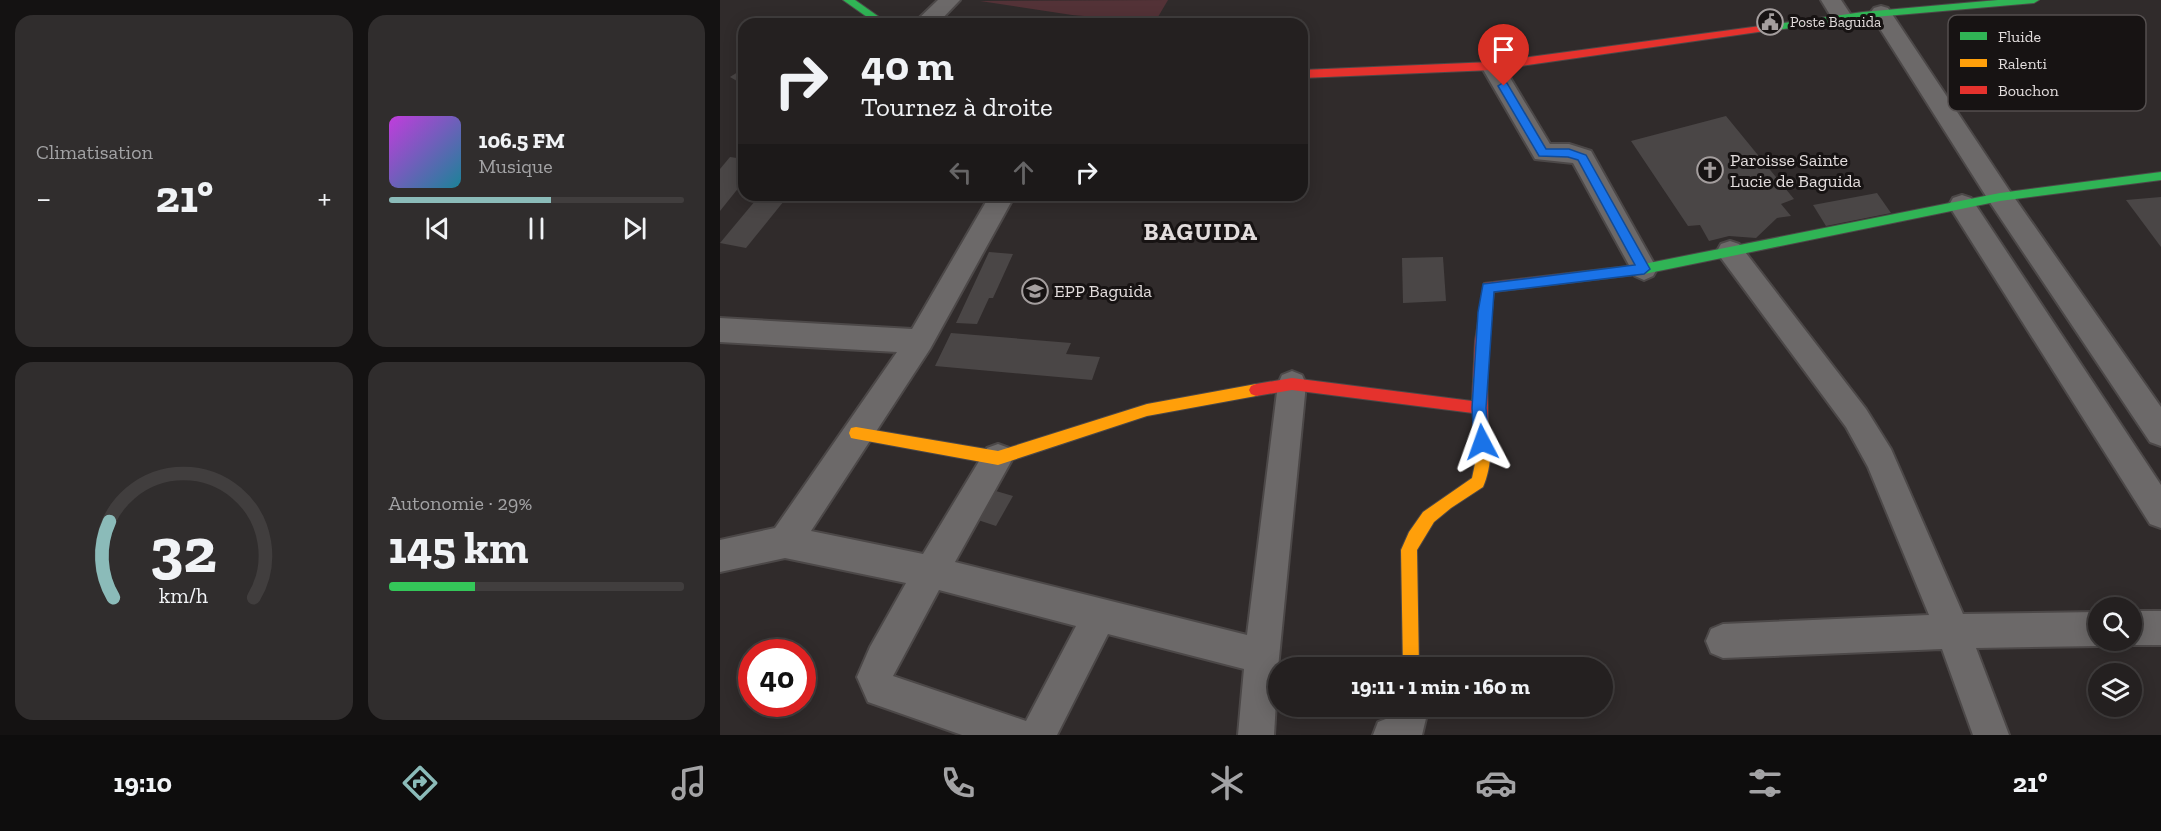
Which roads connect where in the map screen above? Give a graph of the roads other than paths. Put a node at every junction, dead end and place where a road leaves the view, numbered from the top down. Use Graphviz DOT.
graph roads {
  1 [pos="848,0"];
  2 [pos="950,0"];
  3 [pos="1831,0"];
  4 [pos="2034,0"];
  5 [pos="1881,13"];
  6 [pos="875,18"];
  7 [pos="930,18"];
  8 [pos="1842,18"];
  9 [pos="1492,66"];
  10 [pos="1308,74"];
  11 [pos="2161,176"];
  12 [pos="2000,197"];
  13 [pos="1000,201"];
  14 [pos="1962,205"];
  15 [pos="1730,250"];
  16 [pos="1644,269"];
  17 [pos="720,330"];
  18 [pos="921,341"];
  19 [pos="1292,384"];
  20 [pos="1479,408"];
  21 [pos="2161,432"];
  22 [pos="856,433"];
  23 [pos="998,458"];
  24 [pos="2161,513"];
  25 [pos="785,542"];
  26 [pos="720,556"];
  27 [pos="930,572"];
  28 [pos="1100,614"];
  29 [pos="2142,628"];
  30 [pos="2161,628"];
  31 [pos="2088,629"];
  32 [pos="1953,630"];
  33 [pos="1723,641"];
  34 [pos="1262,656"];
  35 [pos="1411,657"];
  36 [pos="1409,717"];
  37 [pos="1017,735"];
  38 [pos="1038,735"];
  39 [pos="1256,735"];
  40 [pos="1391,735"];
  41 [pos="1991,735"];
  1 -- 6 [label="street"];
  2 -- 7 [label="street"];
  3 -- 8 [label="street"];
  4 -- 5 [label="street"];
  5 -- 8 [label="street"];
  5 -- 12 [label="street"];
  8 -- 9 [label="street"];
  9 -- 10 [label="street"];
  9 -- 16 [label="street"];
  11 -- 12 [label="street"];
  12 -- 14 [label="street"];
  12 -- 21 [label="street"];
  13 -- 18 [label="street"];
  14 -- 15 [label="street"];
  14 -- 24 [label="street"];
  15 -- 16 [label="street"];
  15 -- 32 [label="street"];
  16 -- 20 [label="street"];
  17 -- 18 [label="street"];
  18 -- 22 [label="street"];
  19 -- 20 [label="street"];
  19 -- 23 [label="street"];
  19 -- 34 [label="street"];
  20 -- 35 [label="street"];
  22 -- 23 [label="street"];
  22 -- 25 [label="street"];
  23 -- 27 [label="street"];
  25 -- 26 [label="street"];
  25 -- 27 [label="street"];
  27 -- 28 [label="street"];
  27 -- 37 [label="street"];
  28 -- 34 [label="street"];
  28 -- 38 [label="street"];
  29 -- 30 [label="street"];
  31 -- 32 [label="street"];
  32 -- 33 [label="street"];
  32 -- 41 [label="street"];
  34 -- 39 [label="street"];
  36 -- 40 [label="street"];
}
